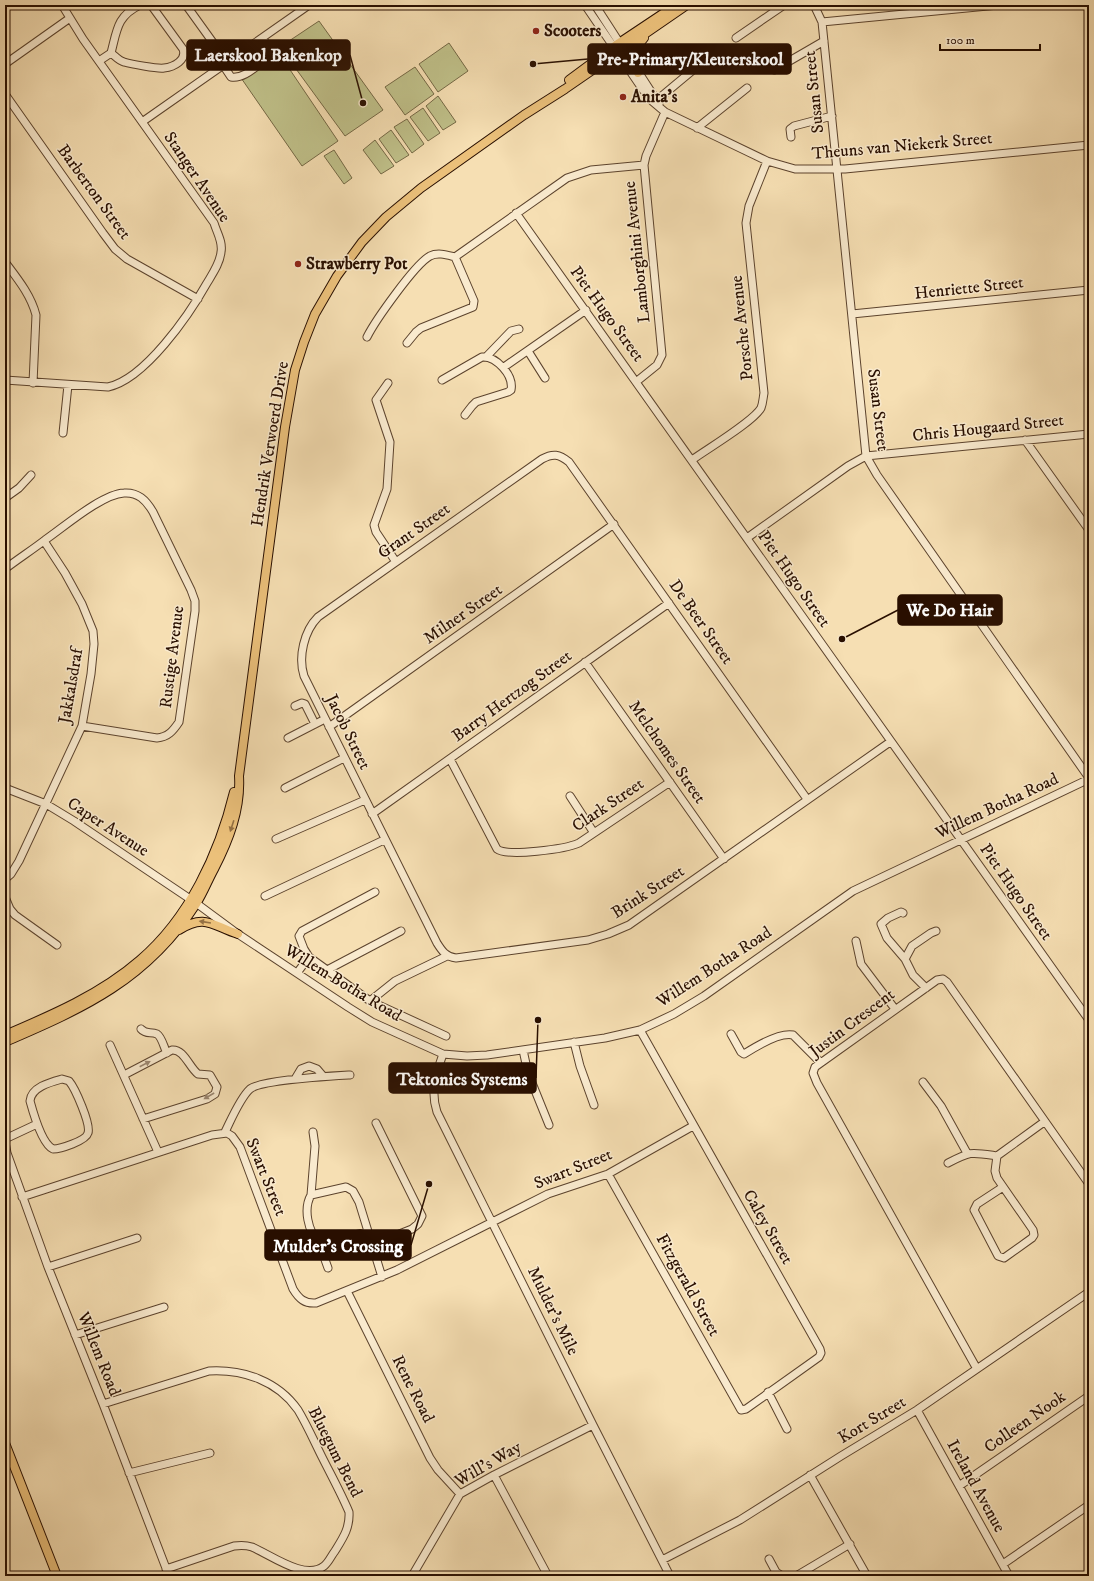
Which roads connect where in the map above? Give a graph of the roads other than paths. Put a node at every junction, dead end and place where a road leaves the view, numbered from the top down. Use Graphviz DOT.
graph roads {
  1 [pos="62,5"];
  2 [pos="140,5"];
  3 [pos="151,5"];
  4 [pos="186,5"];
  5 [pos="309,5"];
  6 [pos="585,5"];
  7 [pos="595,5"];
  8 [pos="676,5"];
  9 [pos="687,5"];
  10 [pos="784,5"];
  11 [pos="814,5"];
  12 [pos="998,5"];
  13 [pos="70,18"];
  14 [pos="822,22"];
  15 [pos="652,28"];
  16 [pos="264,36"];
  17 [pos="736,38"];
  18 [pos="824,41"];
  19 [pos="618,48"];
  20 [pos="717,50"];
  21 [pos="111,53"];
  22 [pos="99,61"];
  23 [pos="5,64"];
  24 [pos="225,64"];
  25 [pos="774,70"];
  26 [pos="638,73"];
  27 [pos="747,88"];
  28 [pos="5,94"];
  29 [pos="657,100"];
  30 [pos="663,110"];
  31 [pos="832,116"];
  32 [pos="142,122"];
  33 [pos="697,128"];
  34 [pos="791,137"];
  35 [pos="1089,145"];
  36 [pos="767,161"];
  37 [pos="644,165"];
  38 [pos="838,169"];
  39 [pos="516,213"];
  40 [pos="454,257"];
  41 [pos="5,262"];
  42 [pos="1089,290"];
  43 [pos="198,299"];
  44 [pos="586,310"];
  45 [pos="852,314"];
  46 [pos="519,329"];
  47 [pos="367,338"];
  48 [pos="407,343"];
  49 [pos="528,351"];
  50 [pos="486,357"];
  51 [pos="504,367"];
  52 [pos="545,378"];
  53 [pos="5,380"];
  54 [pos="442,380"];
  55 [pos="636,382"];
  56 [pos="33,383"];
  57 [pos="388,383"];
  58 [pos="68,385"];
  59 [pos="465,414"];
  60 [pos="63,433"];
  61 [pos="1089,434"];
  62 [pos="1025,440"];
  63 [pos="866,456"];
  64 [pos="692,460"];
  65 [pos="569,462"];
  66 [pos="31,475"];
  67 [pos="5,498"];
  68 [pos="614,524"];
  69 [pos="1089,530"];
  70 [pos="748,538"];
  71 [pos="44,541"];
  72 [pos="396,562"];
  73 [pos="5,569"];
  74 [pos="669,603"];
  75 [pos="302,662"];
  76 [pos="585,662"];
  77 [pos="295,706"];
  78 [pos="325,719"];
  79 [pos="315,724"];
  80 [pos="82,726"];
  81 [pos="329,727"];
  82 [pos="288,738"];
  83 [pos="890,742"];
  84 [pos="344,758"];
  85 [pos="450,759"];
  86 [pos="1089,779"];
  87 [pos="670,782"];
  88 [pos="5,788"];
  89 [pos="285,788"];
  90 [pos="570,796"];
  91 [pos="807,799"];
  92 [pos="365,800"];
  93 [pos="46,804"];
  94 [pos="372,814"];
  95 [pos="594,832"];
  96 [pos="276,838"];
  97 [pos="384,840"];
  98 [pos="960,840"];
  99 [pos="724,859"];
  100 [pos="5,879"];
  101 [pos="375,892"];
  102 [pos="265,896"];
  103 [pos="5,897"];
  104 [pos="194,901"];
  105 [pos="904,913"];
  106 [pos="401,931"];
  107 [pos="936,931"];
  108 [pos="173,934"];
  109 [pos="238,934"];
  110 [pos="856,941"];
  111 [pos="57,945"];
  112 [pos="448,956"];
  113 [pos="309,957"];
  114 [pos="905,959"];
  115 [pos="327,970"];
  116 [pos="297,973"];
  117 [pos="926,988"];
  118 [pos="370,1001"];
  119 [pos="895,1010"];
  120 [pos="1089,1020"];
  121 [pos="141,1028"];
  122 [pos="640,1030"];
  123 [pos="731,1034"];
  124 [pos="5,1035"];
  125 [pos="446,1036"];
  126 [pos="5,1042"];
  127 [pos="574,1042"];
  128 [pos="110,1046"];
  129 [pos="523,1050"];
  130 [pos="167,1053"];
  131 [pos="443,1054"];
  132 [pos="820,1062"];
  133 [pos="124,1075"];
  134 [pos="350,1075"];
  135 [pos="323,1076"];
  136 [pos="295,1080"];
  137 [pos="924,1082"];
  138 [pos="594,1104"];
  139 [pos="143,1119"];
  140 [pos="1044,1122"];
  141 [pos="376,1123"];
  142 [pos="38,1124"];
  143 [pos="548,1126"];
  144 [pos="693,1126"];
  145 [pos="225,1132"];
  146 [pos="313,1132"];
  147 [pos="5,1139"];
  148 [pos="5,1142"];
  149 [pos="158,1152"];
  150 [pos="967,1153"];
  151 [pos="997,1156"];
  152 [pos="948,1163"];
  153 [pos="608,1174"];
  154 [pos="1089,1184"];
  155 [pos="1003,1187"];
  156 [pos="311,1196"];
  157 [pos="22,1197"];
  158 [pos="493,1222"];
  159 [pos="368,1232"];
  160 [pos="136,1238"];
  161 [pos="319,1242"];
  162 [pos="372,1246"];
  163 [pos="48,1267"];
  164 [pos="328,1268"];
  165 [pos="382,1277"];
  166 [pos="347,1291"];
  167 [pos="1089,1292"];
  168 [pos="164,1307"];
  169 [pos="75,1335"];
  170 [pos="977,1369"];
  171 [pos="768,1392"];
  172 [pos="1089,1396"];
  173 [pos="103,1404"];
  174 [pos="917,1410"];
  175 [pos="742,1411"];
  176 [pos="593,1425"];
  177 [pos="787,1429"];
  178 [pos="5,1443"];
  179 [pos="210,1453"];
  180 [pos="129,1473"];
  181 [pos="494,1475"];
  182 [pos="810,1475"];
  183 [pos="959,1486"];
  184 [pos="460,1494"];
  185 [pos="1089,1505"];
  186 [pos="850,1544"];
  187 [pos="770,1559"];
  188 [pos="662,1560"];
  189 [pos="1003,1564"];
  190 [pos="167,1573"];
  191 [pos="413,1575"];
  192 [pos="57,1576"];
  193 [pos="548,1576"];
  194 [pos="670,1576"];
  195 [pos="782,1576"];
  196 [pos="796,1576"];
  197 [pos="867,1576"];
  198 [pos="1009,1576"];
  1 -- 13 [label="street, Stanger Avenue"];
  2 -- 21 [label="street"];
  3 -- 21 [label="street"];
  4 -- 24 [label="street"];
  5 -- 16 [label="street"];
  6 -- 19 [label="street, Theuns van Niekerk Street"];
  7 -- 19 [label="street, Theuns van Niekerk Street"];
  8 -- 19 [label="main road, Hendrik Verwoerd Drive"];
  9 -- 15 [label="main road, Hendrik Verwoerd Drive"];
  10 -- 17 [label="street"];
  11 -- 14 [label="street, Susan Street"];
  12 -- 14 [label="street"];
  13 -- 22 [label="street, Stanger Avenue"];
  13 -- 23 [label="street"];
  14 -- 18 [label="street, Susan Street"];
  15 -- 19 [label="main road, Hendrik Verwoerd Drive"];
  15 -- 26 [label="main road"];
  16 -- 24 [label="street"];
  16 -- 24 [label="street"];
  18 -- 25 [label="street"];
  18 -- 31 [label="street, Susan Street"];
  19 -- 26 [label="street, Theuns van Niekerk Street"];
  19 -- 30 [label="street, Theuns van Niekerk Street"];
  19 -- 104 [label="main road, Hendrik Verwoerd Drive"];
  20 -- 29 [label="street"];
  21 -- 22 [label="street"];
  22 -- 32 [label="street, Stanger Avenue"];
  24 -- 32 [label="street"];
  26 -- 29 [label="street, Theuns van Niekerk Street"];
  27 -- 33 [label="street"];
  28 -- 43 [label="street, Barberton Street"];
  29 -- 30 [label="street, Theuns van Niekerk Street"];
  30 -- 33 [label="street, Theuns van Niekerk Street"];
  30 -- 37 [label="street, Lamborghini Avenue"];
  31 -- 34 [label="street"];
  31 -- 38 [label="street, Susan Street"];
  32 -- 43 [label="street, Stanger Avenue"];
  33 -- 36 [label="street, Theuns van Niekerk Street"];
  35 -- 38 [label="street, Theuns van Niekerk Street"];
  36 -- 38 [label="street, Theuns van Niekerk Street"];
  36 -- 64 [label="street, Porsche Avenue"];
  37 -- 39 [label="street"];
  37 -- 55 [label="street, Lamborghini Avenue"];
  38 -- 45 [label="street, Susan Street"];
  39 -- 40 [label="street"];
  39 -- 44 [label="street, Piet Hugo Street"];
  40 -- 47 [label="street"];
  40 -- 48 [label="street"];
  41 -- 56 [label="street"];
  42 -- 45 [label="street, Henriette Street"];
  43 -- 58 [label="street, Stanger Avenue"];
  44 -- 49 [label="street"];
  44 -- 55 [label="street, Piet Hugo Street"];
  45 -- 63 [label="street, Susan Street"];
  46 -- 50 [label="street"];
  49 -- 51 [label="street"];
  49 -- 52 [label="street"];
  50 -- 51 [label="street"];
  50 -- 54 [label="street"];
  51 -- 59 [label="street"];
  53 -- 56 [label="street, Stanger Avenue"];
  55 -- 64 [label="street, Piet Hugo Street"];
  56 -- 58 [label="street, Stanger Avenue"];
  57 -- 72 [label="street"];
  58 -- 60 [label="street"];
  61 -- 62 [label="street, Chris Hougaard Street"];
  62 -- 63 [label="street, Chris Hougaard Street"];
  62 -- 69 [label="street"];
  63 -- 70 [label="street, Chris Hougaard Street"];
  63 -- 86 [label="street, Susan Street"];
  64 -- 70 [label="street, Piet Hugo Street"];
  65 -- 68 [label="street, De Beer Street"];
  65 -- 72 [label="street, Grant Street"];
  66 -- 67 [label="street"];
  68 -- 74 [label="street, De Beer Street"];
  68 -- 81 [label="street, Milner Street"];
  70 -- 83 [label="street, Piet Hugo Street"];
  71 -- 73 [label="street, Rustige Avenue"];
  71 -- 80 [label="street, Jakkalsdraf"];
  71 -- 80 [label="street, Rustige Avenue"];
  72 -- 75 [label="street, Grant Street"];
  74 -- 76 [label="street, Barry Hertzog Street"];
  74 -- 91 [label="street, De Beer Street"];
  75 -- 78 [label="street, Jacob Street"];
  76 -- 85 [label="street, Barry Hertzog Street"];
  76 -- 87 [label="street, Melchomes Street"];
  77 -- 79 [label="street"];
  78 -- 79 [label="street"];
  78 -- 81 [label="street, Jacob Street"];
  79 -- 82 [label="street"];
  80 -- 93 [label="street, Jakkalsdraf"];
  81 -- 84 [label="street, Jacob Street"];
  83 -- 91 [label="street, Brink Street"];
  83 -- 98 [label="street, Piet Hugo Street"];
  84 -- 89 [label="street"];
  84 -- 92 [label="street, Jacob Street"];
  85 -- 94 [label="street, Barry Hertzog Street"];
  85 -- 95 [label="street, Clark Street"];
  86 -- 98 [label="street, Willem Botha Road"];
  87 -- 95 [label="street, Clark Street"];
  87 -- 99 [label="street, Melchomes Street"];
  88 -- 93 [label="street, Caper Avenue"];
  90 -- 95 [label="street"];
  91 -- 99 [label="street, Brink Street"];
  92 -- 94 [label="street, Jacob Street"];
  92 -- 96 [label="street"];
  93 -- 100 [label="street, Jakkalsdraf"];
  93 -- 104 [label="street, Caper Avenue"];
  94 -- 97 [label="street"];
  97 -- 102 [label="street"];
  97 -- 112 [label="street"];
  98 -- 120 [label="street, Piet Hugo Street"];
  98 -- 122 [label="street, Willem Botha Road"];
  99 -- 112 [label="street, Brink Street"];
  101 -- 113 [label="street"];
  103 -- 111 [label="street"];
  104 -- 108 [label="main road, Hendrik Verwoerd Drive"];
  104 -- 109 [label="street, Willem Botha Road"];
  104 -- 124 [label="main road, Hendrik Verwoerd Drive"];
  105 -- 114 [label="street"];
  106 -- 115 [label="street"];
  107 -- 114 [label="street"];
  109 -- 108 [label="main road, one-way"];
  108 -- 126 [label="main road, Hendrik Verwoerd Drive"];
  109 -- 116 [label="street, Willem Botha Road"];
  110 -- 119 [label="street"];
  112 -- 118 [label="street"];
  113 -- 115 [label="street"];
  113 -- 116 [label="street"];
  114 -- 117 [label="street"];
  115 -- 118 [label="street"];
  116 -- 131 [label="street, Willem Botha Road"];
  117 -- 119 [label="street, Justin Crescent"];
  117 -- 140 [label="street, Justin Crescent"];
  118 -- 125 [label="street"];
  119 -- 132 [label="street, Justin Crescent"];
  121 -- 130 [label="street"];
  122 -- 127 [label="street, Willem Botha Road"];
  122 -- 144 [label="street, Caley Street"];
  123 -- 132 [label="street"];
  127 -- 129 [label="street, Willem Botha Road"];
  127 -- 138 [label="street"];
  128 -- 133 [label="street"];
  129 -- 131 [label="street, Willem Botha Road"];
  129 -- 143 [label="street"];
  133 -- 130 [label="street, one-way"];
  130 -- 139 [label="street, one-way"];
  131 -- 158 [label="street, Mulder's Mile"];
  132 -- 170 [label="street, Justin Crescent"];
  133 -- 139 [label="street"];
  134 -- 135 [label="street"];
  135 -- 136 [label="street"];
  135 -- 136 [label="street"];
  136 -- 145 [label="street"];
  137 -- 150 [label="street"];
  139 -- 149 [label="street"];
  140 -- 151 [label="street"];
  140 -- 154 [label="street, Justin Crescent"];
  141 -- 162 [label="street"];
  142 -- 142 [label="street"];
  142 -- 147 [label="street"];
  144 -- 153 [label="street, Swart Street"];
  144 -- 171 [label="street, Caley Street"];
  145 -- 149 [label="street, Swart Street"];
  145 -- 166 [label="street, Swart Street"];
  146 -- 156 [label="street"];
  148 -- 157 [label="street, Willem Road"];
  149 -- 157 [label="street, Swart Street"];
  150 -- 151 [label="street"];
  150 -- 152 [label="street"];
  151 -- 155 [label="street"];
  153 -- 158 [label="street, Swart Street"];
  153 -- 175 [label="street, Fitzgerald Street"];
  155 -- 155 [label="street"];
  156 -- 159 [label="street"];
  156 -- 161 [label="street"];
  157 -- 163 [label="street, Willem Road"];
  158 -- 165 [label="street, Swart Street"];
  158 -- 176 [label="street, Mulder's Mile"];
  159 -- 161 [label="street"];
  159 -- 162 [label="street"];
  160 -- 163 [label="street"];
  161 -- 164 [label="street"];
  162 -- 165 [label="street"];
  163 -- 169 [label="street, Willem Road"];
  165 -- 166 [label="street, Swart Street"];
  166 -- 184 [label="street, Rene Road"];
  167 -- 170 [label="street, Kort Street"];
  168 -- 169 [label="street"];
  169 -- 173 [label="street, Willem Road"];
  170 -- 174 [label="street, Kort Street"];
  171 -- 175 [label="street, Caley Street"];
  171 -- 177 [label="street"];
  172 -- 183 [label="street, Colleen Nook"];
  173 -- 180 [label="street, Willem Road"];
  173 -- 190 [label="street, Bluegum Bend"];
  174 -- 182 [label="street, Kort Street"];
  174 -- 183 [label="street, Ireland Avenue"];
  176 -- 181 [label="street, Will's Way"];
  176 -- 188 [label="street, Mulder's Mile"];
  178 -- 192 [label="main road"];
  179 -- 180 [label="street"];
  180 -- 190 [label="street, Willem Road"];
  181 -- 184 [label="street, Will's Way"];
  181 -- 193 [label="street"];
  182 -- 186 [label="street"];
  182 -- 188 [label="street, Kort Street"];
  183 -- 189 [label="street, Ireland Avenue"];
  184 -- 191 [label="street, Will's Way"];
  185 -- 189 [label="street"];
  186 -- 196 [label="street"];
  186 -- 197 [label="street"];
  187 -- 195 [label="street"];
  188 -- 194 [label="street, Mulder's Mile"];
  189 -- 198 [label="street, Ireland Avenue"];
}
